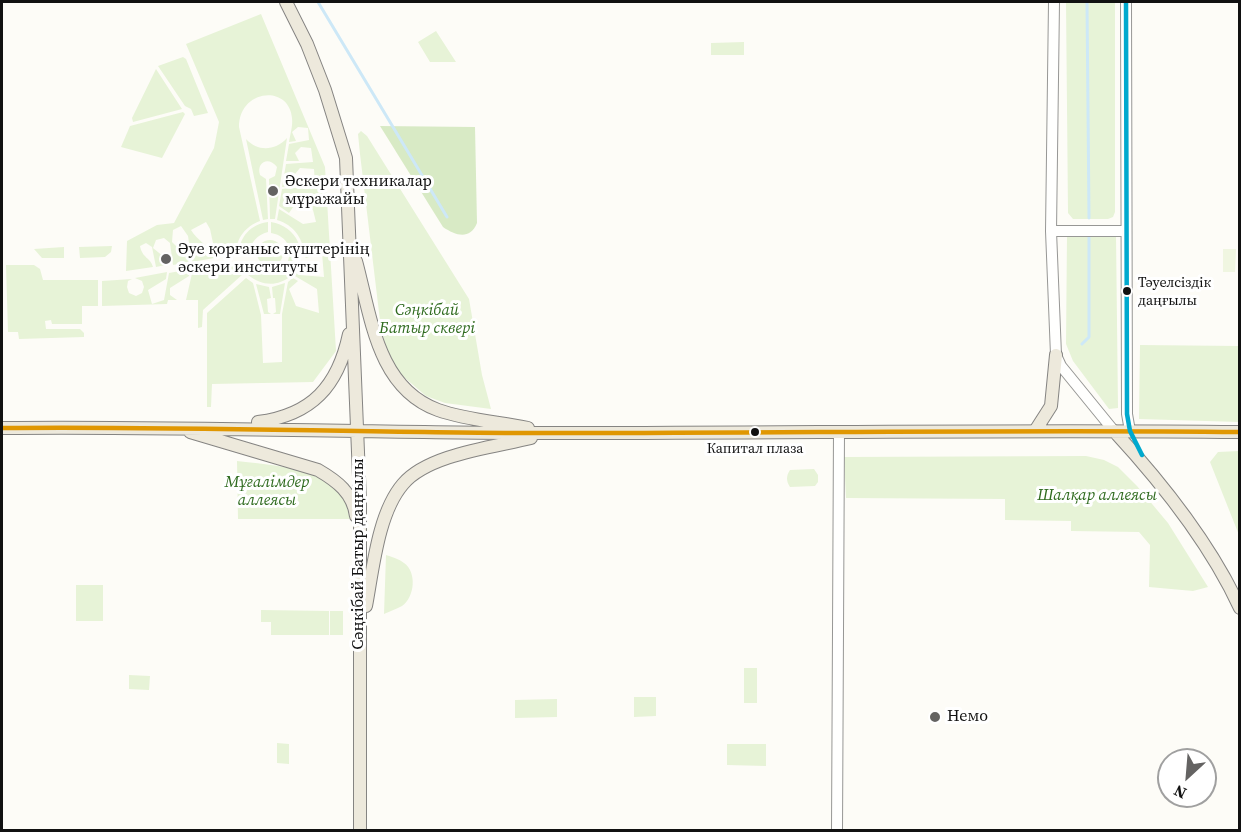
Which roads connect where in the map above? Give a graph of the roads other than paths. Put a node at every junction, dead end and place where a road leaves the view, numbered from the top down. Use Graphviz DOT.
graph roads {
  1 [pos="286,2"];
  2 [pos="1054,2"];
  3 [pos="1126,2"];
  4 [pos="1051,231"];
  5 [pos="1126,231"];
  6 [pos="350,240"];
  7 [pos="353,315"];
  8 [pos="1056,355"];
  9 [pos="2,428"];
  10 [pos="175,428"];
  11 [pos="207,428"];
  12 [pos="358,431"];
  13 [pos="839,431"];
  14 [pos="1035,431"];
  15 [pos="1114,431"];
  16 [pos="1130,431"];
  17 [pos="1239,432"];
  18 [pos="553,433"];
  19 [pos="1152,472"];
  20 [pos="360,543"];
  21 [pos="1239,608"];
  22 [pos="360,633"];
  23 [pos="360,831"];
  24 [pos="837,831"];
  1 -- 6 [label="main road, Сәңкібай Батыр даңғылы"];
  2 -- 4 [label="street"];
  3 -- 5 [label="street"];
  4 -- 5 [label="street"];
  4 -- 8 [label="street"];
  5 -- 16 [label="street"];
  6 -- 7 [label="main road, Сәңкібай Батыр даңғылы"];
  6 -- 18 [label="main road"];
  7 -- 11 [label="main road"];
  7 -- 12 [label="main road, Сәңкібай Батыр даңғылы"];
  8 -- 14 [label="main road"];
  8 -- 15 [label="street"];
  9 -- 10 [label="main road"];
  10 -- 11 [label="main road"];
  10 -- 20 [label="main road"];
  11 -- 12 [label="main road"];
  12 -- 18 [label="main road"];
  12 -- 20 [label="main road, Сәңкібай Батыр даңғылы"];
  13 -- 14 [label="main road"];
  13 -- 18 [label="main road"];
  13 -- 24 [label="street"];
  14 -- 15 [label="main road"];
  15 -- 16 [label="main road"];
  15 -- 19 [label="main road"];
  16 -- 17 [label="main road"];
  16 -- 19 [label="main road"];
  18 -- 22 [label="main road"];
  19 -- 21 [label="main road"];
  20 -- 22 [label="main road, Сәңкібай Батыр даңғылы"];
  22 -- 23 [label="main road, Сәңкібай Батыр даңғылы"];
}
